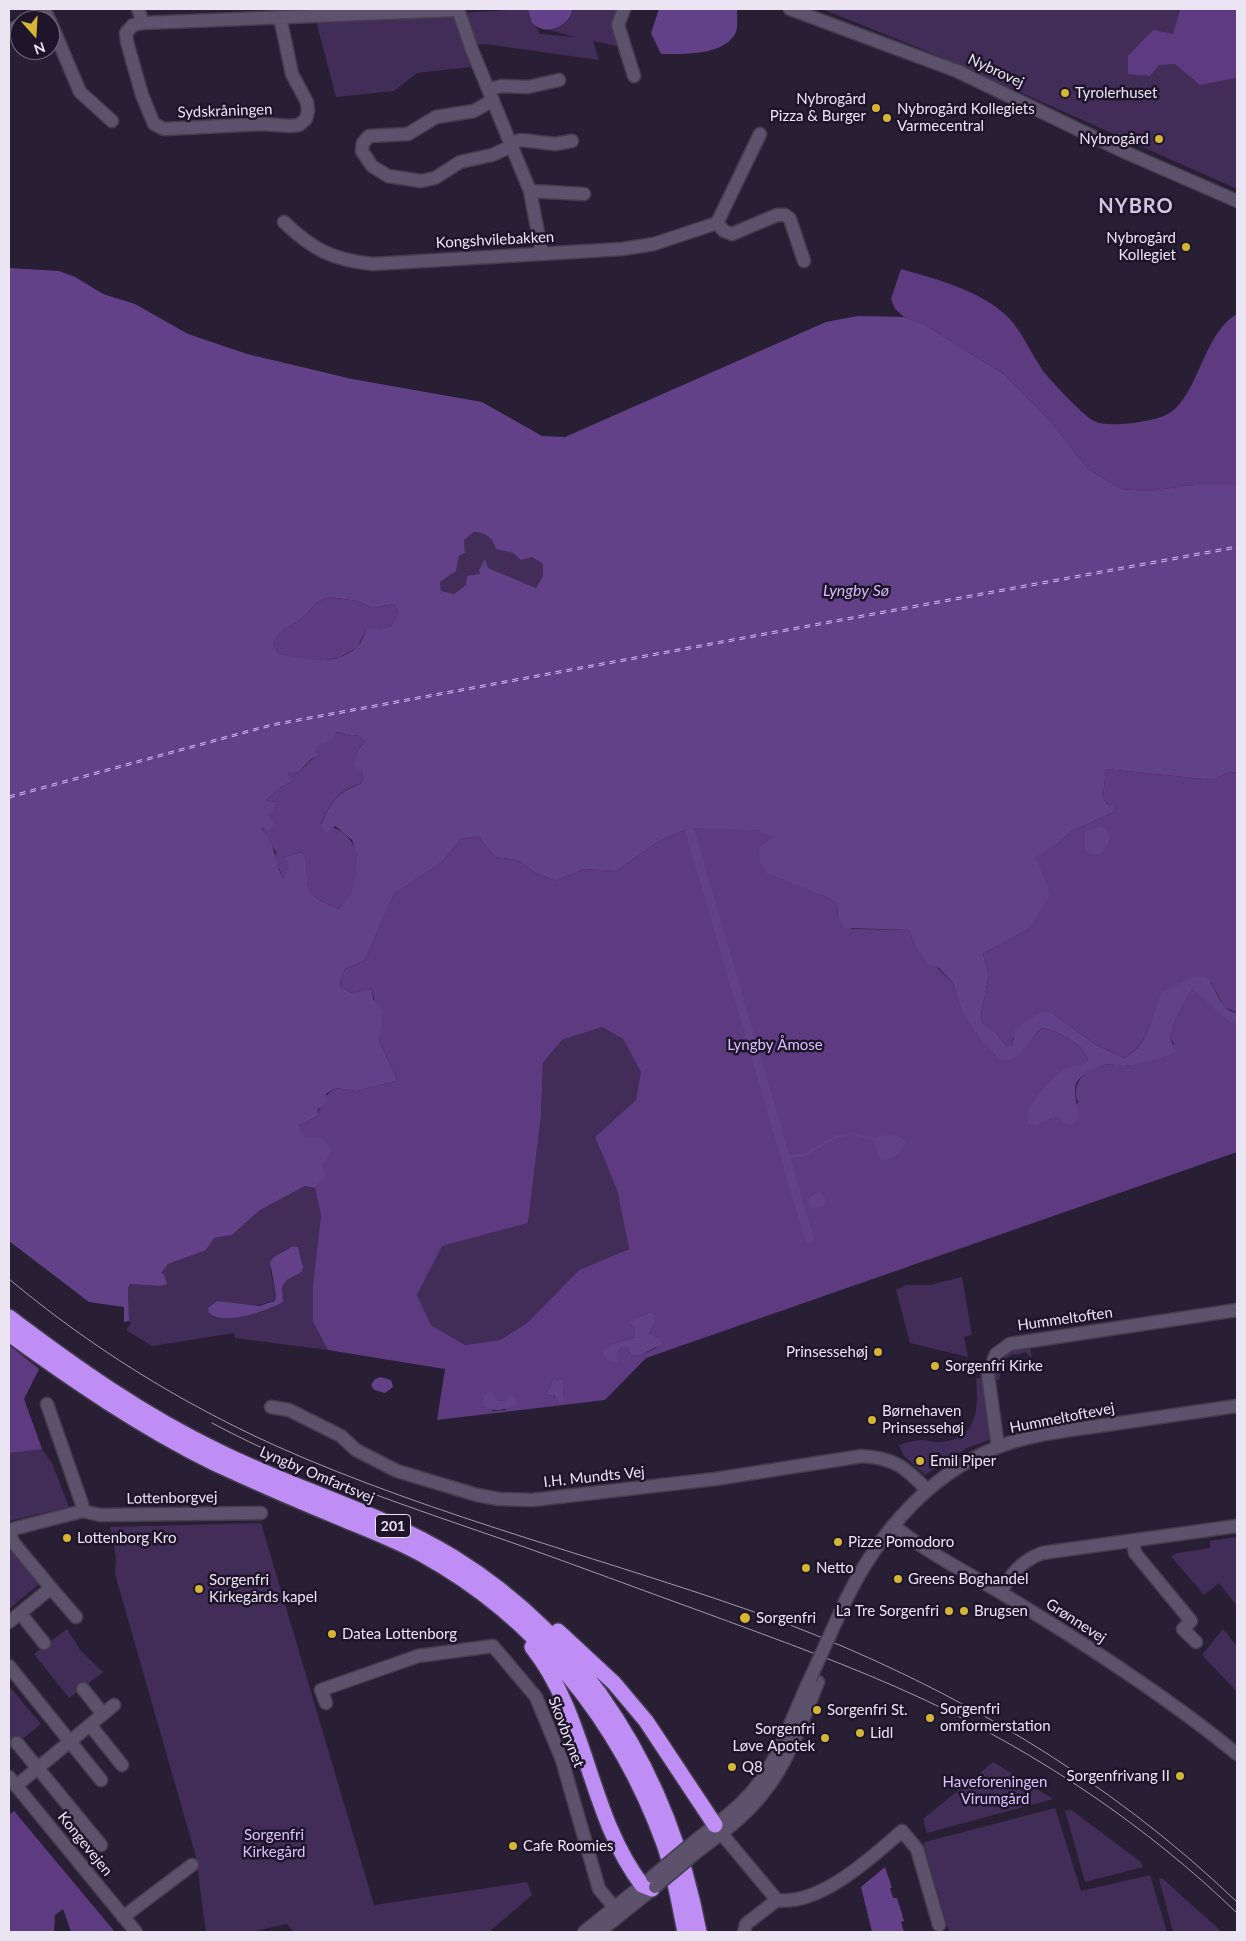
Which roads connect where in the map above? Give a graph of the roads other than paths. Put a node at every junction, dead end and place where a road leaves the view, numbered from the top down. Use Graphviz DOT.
graph roads {
  1 [pos="138,9"];
  2 [pos="458,9"];
  3 [pos="624,9"];
  4 [pos="790,9"];
  5 [pos="287,14"];
  6 [pos="143,23"];
  7 [pos="60,45"];
  8 [pos="634,76"];
  9 [pos="559,80"];
  10 [pos="491,95"];
  11 [pos="112,121"];
  12 [pos="760,134"];
  13 [pos="572,141"];
  14 [pos="512,145"];
  15 [pos="530,191"];
  16 [pos="584,194"];
  17 [pos="1237,201"];
  18 [pos="284,222"];
  19 [pos="717,223"];
  20 [pos="542,254"];
  21 [pos="804,261"];
  22 [pos="1237,1310"];
  23 [pos="9,1317"];
  24 [pos="9,1334"];
  25 [pos="47,1404"];
  26 [pos="1237,1406"];
  27 [pos="271,1407"];
  28 [pos="998,1447"];
  29 [pos="927,1490"];
  30 [pos="82,1511"];
  31 [pos="261,1514"];
  32 [pos="893,1525"];
  33 [pos="1237,1526"];
  34 [pos="9,1530"];
  35 [pos="1133,1541"];
  36 [pos="51,1588"];
  37 [pos="1000,1592"];
  38 [pos="488,1597"];
  39 [pos="516,1603"];
  40 [pos="20,1613"];
  41 [pos="76,1617"];
  42 [pos="9,1622"];
  43 [pos="1196,1642"];
  44 [pos="44,1643"];
  45 [pos="9,1666"];
  46 [pos="83,1689"];
  47 [pos="326,1703"];
  48 [pos="114,1705"];
  49 [pos="103,1714"];
  50 [pos="90,1725"];
  51 [pos="70,1741"];
  52 [pos="17,1743"];
  53 [pos="1237,1754"];
  54 [pos="122,1765"];
  55 [pos="37,1768"];
  56 [pos="102,1780"];
  57 [pos="12,1781"];
  58 [pos="718,1829"];
  59 [pos="101,1845"];
  60 [pos="192,1865"];
  61 [pos="650,1884"];
  62 [pos="777,1900"];
  63 [pos="617,1911"];
  64 [pos="124,1917"];
  65 [pos="940,1925"];
  66 [pos="136,1932"];
  67 [pos="584,1932"];
  68 [pos="599,1932"];
  69 [pos="685,1932"];
  70 [pos="699,1932"];
  71 [pos="744,1932"];
  1 -- 6 [label="street"];
  2 -- 5 [label="street"];
  2 -- 10 [label="street"];
  3 -- 8 [label="street"];
  4 -- 17 [label="street, Nybrovej"];
  5 -- 6 [label="street"];
  5 -- 6 [label="street, Sydskråningen"];
  7 -- 11 [label="street"];
  9 -- 10 [label="street"];
  10 -- 14 [label="street"];
  10 -- 14 [label="street"];
  12 -- 19 [label="street"];
  13 -- 14 [label="street"];
  14 -- 15 [label="street"];
  15 -- 16 [label="street"];
  15 -- 20 [label="street"];
  18 -- 20 [label="street, Kongshvilebakken"];
  19 -- 20 [label="street, Kongshvilebakken"];
  19 -- 21 [label="street"];
  22 -- 28 [label="street, Hummeltoften"];
  23 -- 39 [label="highway, Lyngby Omfartsvej / 201"];
  24 -- 38 [label="highway, Lyngby Omfartsvej / 201"];
  25 -- 30 [label="street"];
  26 -- 28 [label="street, Hummeltoftevej"];
  27 -- 29 [label="street, I.H. Mundts Vej"];
  28 -- 29 [label="street, Hummeltoftevej"];
  29 -- 32 [label="street, Hummeltoftevej"];
  30 -- 31 [label="street, Lottenborgvej"];
  30 -- 34 [label="street, Lottenborgvej"];
  32 -- 37 [label="street, Grønnevej"];
  32 -- 58 [label="street, Hummeltoftevej, bridge"];
  33 -- 35 [label="street"];
  34 -- 36 [label="street"];
  35 -- 37 [label="street"];
  35 -- 43 [label="street"];
  36 -- 40 [label="street"];
  36 -- 41 [label="street"];
  37 -- 53 [label="street, Grønnevej"];
  38 -- 61 [label="highway"];
  38 -- 69 [label="highway, Lyngby Omfartsvej / 201"];
  39 -- 58 [label="highway"];
  39 -- 70 [label="highway, Lyngby Omfartsvej / 201"];
  40 -- 42 [label="street"];
  40 -- 44 [label="street"];
  45 -- 51 [label="street"];
  46 -- 49 [label="street"];
  47 -- 63 [label="street, Skovbrynet"];
  48 -- 49 [label="street"];
  49 -- 50 [label="street"];
  50 -- 51 [label="street"];
  50 -- 54 [label="street"];
  51 -- 55 [label="street"];
  51 -- 56 [label="street"];
  52 -- 55 [label="street"];
  55 -- 57 [label="street"];
  55 -- 59 [label="street"];
  57 -- 64 [label="street, Kongevejen"];
  58 -- 61 [label="street, Hummeltoftevej, bridge"];
  58 -- 62 [label="street"];
  60 -- 64 [label="street"];
  61 -- 63 [label="street"];
  62 -- 65 [label="street"];
  62 -- 71 [label="street"];
  63 -- 67 [label="street"];
  63 -- 68 [label="street"];
  64 -- 66 [label="street, Kongevejen"];
}
